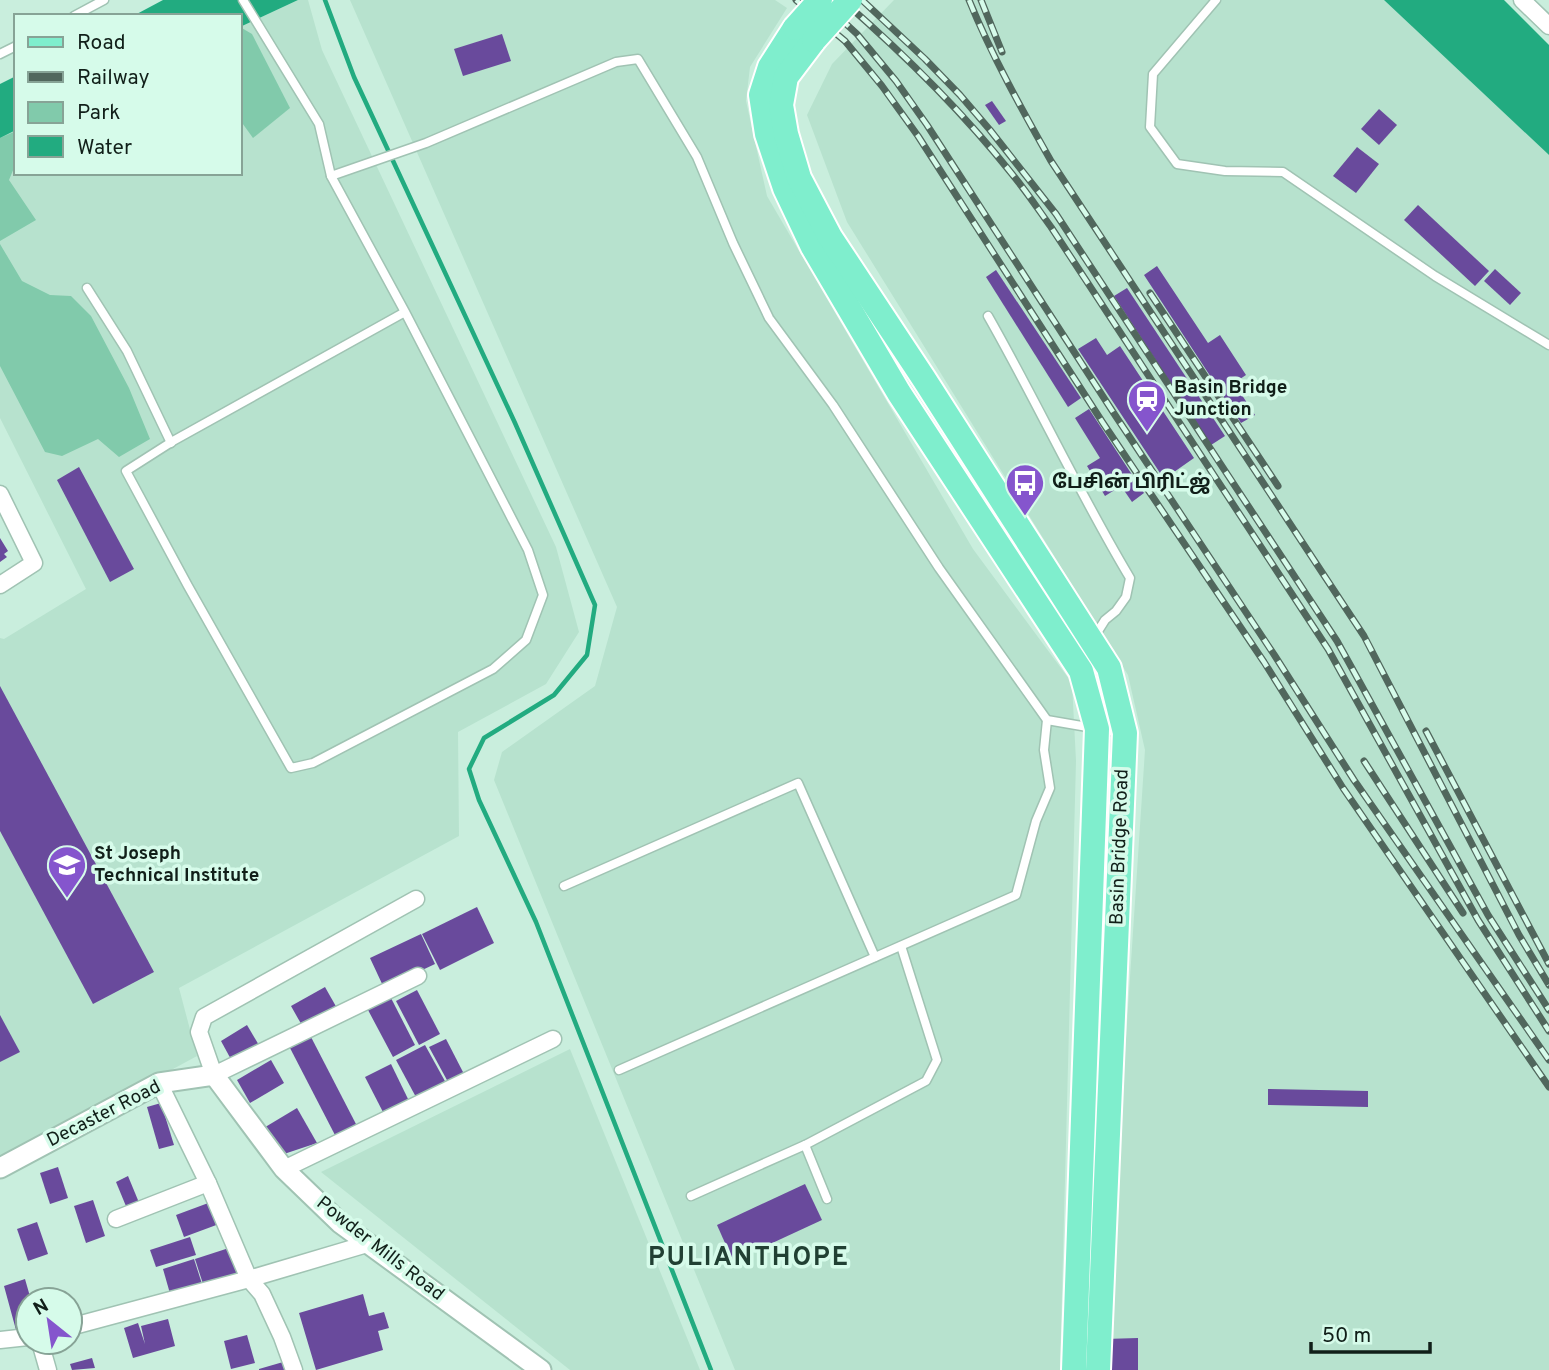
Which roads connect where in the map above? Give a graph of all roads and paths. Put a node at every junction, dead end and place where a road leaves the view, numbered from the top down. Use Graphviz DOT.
graph roads {
  1 [pos="104,0"];
  2 [pos="243,0"];
  3 [pos="820,0"];
  4 [pos="850,0"];
  5 [pos="1216,0"];
  6 [pos="1522,0"];
  7 [pos="78,14"];
  8 [pos="1549,26"];
  9 [pos="805,34"];
  10 [pos="331,176"];
  11 [pos="88,288"];
  12 [pos="405,312"];
  13 [pos="988,316"];
  14 [pos="1549,345"];
  15 [pos="171,443"];
  16 [pos="0,494"];
  17 [pos="0,585"];
  18 [pos="1091,641"];
  19 [pos="1047,720"];
  20 [pos="1097,729"];
  21 [pos="1125,733"];
  22 [pos="564,886"];
  23 [pos="416,900"];
  24 [pos="901,946"];
  25 [pos="875,957"];
  26 [pos="418,976"];
  27 [pos="553,1039"];
  28 [pos="619,1070"];
  29 [pos="214,1075"];
  30 [pos="159,1083"];
  31 [pos="805,1145"];
  32 [pos="0,1168"];
  33 [pos="284,1169"];
  34 [pos="208,1183"];
  35 [pos="691,1196"];
  36 [pos="827,1199"];
  37 [pos="116,1219"];
  38 [pos="368,1244"];
  39 [pos="249,1279"];
  40 [pos="84,1323"];
  41 [pos="535,1368"];
  42 [pos="294,1370"];
  43 [pos="1073,1370"];
  44 [pos="1098,1370"];
  1 -- 7 [label="lane"];
  2 -- 10 [label="lane"];
  3 -- 9 [label="main road, bridge"];
  4 -- 9 [label="main road, bridge"];
  5 -- 14 [label="lane"];
  6 -- 8 [label="street"];
  9 -- 18 [label="main road, Basin Bridge Road"];
  9 -- 20 [label="main road, Basin Bridge Road"];
  10 -- 12 [label="lane"];
  10 -- 19 [label="lane"];
  11 -- 15 [label="lane"];
  12 -- 15 [label="lane"];
  12 -- 15 [label="lane"];
  13 -- 18 [label="lane"];
  16 -- 17 [label="street"];
  18 -- 21 [label="main road, Basin Bridge Road"];
  19 -- 20 [label="lane"];
  19 -- 24 [label="lane"];
  20 -- 21 [label="lane"];
  20 -- 43 [label="main road, Basin Bridge Road"];
  21 -- 44 [label="main road, Basin Bridge Road"];
  22 -- 25 [label="lane"];
  23 -- 29 [label="street"];
  24 -- 25 [label="lane"];
  24 -- 31 [label="lane"];
  25 -- 28 [label="lane"];
  26 -- 29 [label="street"];
  27 -- 33 [label="street"];
  29 -- 30 [label="street, Decaster Road"];
  29 -- 33 [label="street, Powder Mills Road"];
  30 -- 32 [label="street, Decaster Road"];
  30 -- 34 [label="street"];
  31 -- 35 [label="lane"];
  31 -- 36 [label="lane"];
  33 -- 38 [label="street, Powder Mills Road"];
  34 -- 37 [label="street"];
  34 -- 39 [label="street"];
  38 -- 39 [label="street"];
  38 -- 41 [label="street, Powder Mills Road"];
  39 -- 40 [label="street"];
  39 -- 42 [label="street"];
}
